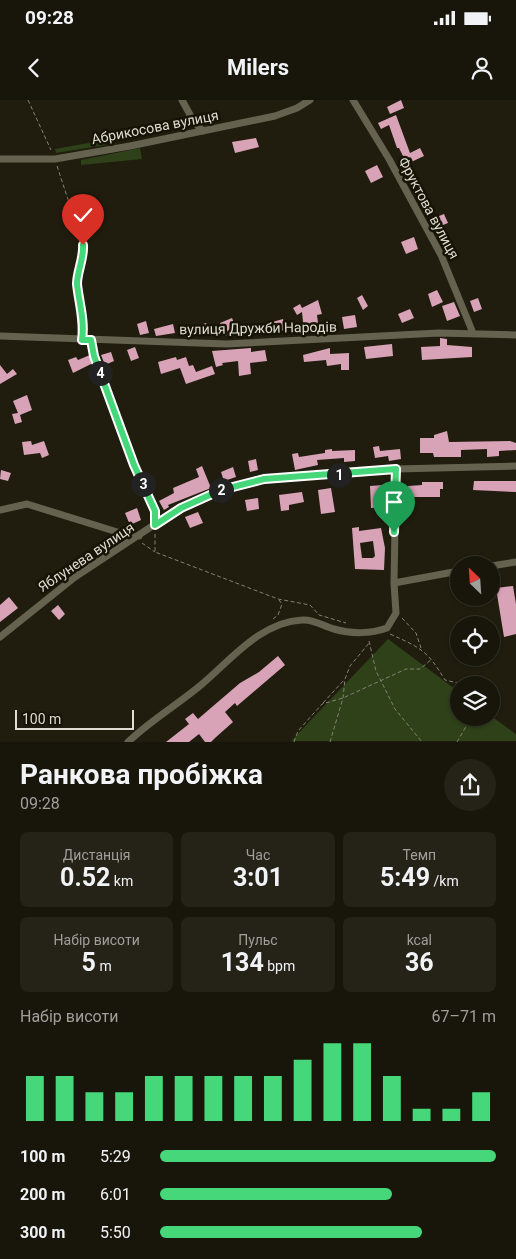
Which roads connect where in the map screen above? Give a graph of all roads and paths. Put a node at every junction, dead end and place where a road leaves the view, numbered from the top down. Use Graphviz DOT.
graph roads {
  1 [pos="28,100"];
  2 [pos="182,100"];
  3 [pos="310,100"];
  4 [pos="353,100"];
  5 [pos="204,131"];
  6 [pos="0,159"];
  7 [pos="55,159"];
  8 [pos="473,333"];
  9 [pos="516,335"];
  10 [pos="0,336"];
  11 [pos="82,340"];
  12 [pos="91,340"];
  13 [pos="516,466"];
  14 [pos="396,469"];
  15 [pos="0,510"];
  16 [pos="155,525"];
  17 [pos="137,538"];
  18 [pos="155,552"];
  19 [pos="516,562"];
  20 [pos="500,565"];
  21 [pos="450,573"];
  22 [pos="394,583"];
  23 [pos="278,599"];
  24 [pos="396,613"];
  25 [pos="349,625"];
  26 [pos="381,630"];
  27 [pos="265,632"];
  28 [pos="360,633"];
  29 [pos="0,637"];
  30 [pos="370,642"];
  31 [pos="421,648"];
  32 [pos="433,659"];
  33 [pos="345,679"];
  34 [pos="382,681"];
  35 [pos="450,681"];
  36 [pos="343,698"];
  37 [pos="322,704"];
  38 [pos="466,726"];
  39 [pos="128,742"];
  40 [pos="294,742"];
  41 [pos="330,742"];
  42 [pos="422,742"];
  43 [pos="457,742"];
  1 -- 7 [label="path"];
  2 -- 5 [label="street"];
  3 -- 5 [label="street, Абрикосова вулиця"];
  4 -- 8 [label="street, Фруктова вулиця"];
  5 -- 7 [label="street, Абрикосова вулиця"];
  6 -- 7 [label="street, Абрикосова вулиця"];
  7 -- 11 [label="path"];
  8 -- 9 [label="street, вулиця Дружби Народів"];
  8 -- 12 [label="street, вулиця Дружби Народів"];
  10 -- 11 [label="street, вулиця Дружби Народів"];
  11 -- 12 [label="street, вулиця Дружби Народів"];
  12 -- 16 [label="path"];
  13 -- 14 [label="street, Яблунева вулиця"];
  14 -- 16 [label="street, Яблунева вулиця"];
  14 -- 22 [label="street"];
  15 -- 17 [label="street"];
  16 -- 17 [label="street, Яблунева вулиця"];
  16 -- 18 [label="path"];
  17 -- 18 [label="path"];
  17 -- 29 [label="street, Яблунева вулиця"];
  18 -- 23 [label="path"];
  19 -- 20 [label="street"];
  21 -- 22 [label="street"];
  22 -- 24 [label="street"];
  23 -- 25 [label="path"];
  23 -- 27 [label="path"];
  24 -- 26 [label="street"];
  24 -- 31 [label="path"];
  26 -- 28 [label="street"];
  26 -- 30 [label="path"];
  26 -- 31 [label="path"];
  27 -- 28 [label="street"];
  27 -- 39 [label="street"];
  28 -- 30 [label="path"];
  30 -- 33 [label="path"];
  30 -- 34 [label="path"];
  31 -- 32 [label="path"];
  32 -- 34 [label="path"];
  32 -- 35 [label="path"];
  33 -- 36 [label="path"];
  33 -- 37 [label="path"];
  34 -- 36 [label="path"];
  34 -- 42 [label="path"];
  36 -- 37 [label="path"];
  36 -- 41 [label="path"];
  37 -- 40 [label="path"];
  38 -- 43 [label="path"];
}
